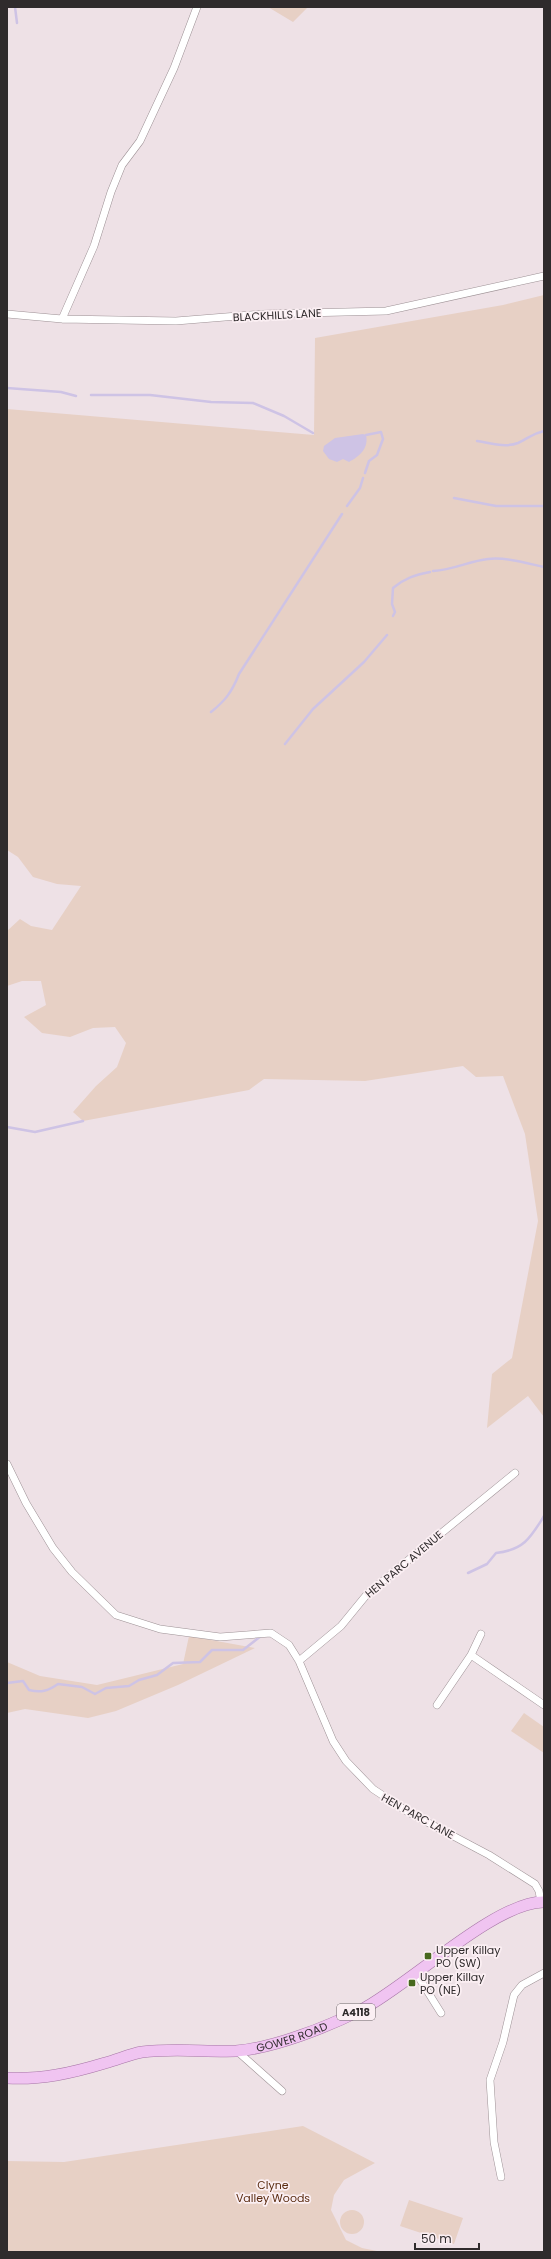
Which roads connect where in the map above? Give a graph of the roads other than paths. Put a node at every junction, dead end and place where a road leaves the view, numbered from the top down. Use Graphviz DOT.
graph roads {
  1 [pos="197,7"];
  2 [pos="544,276"];
  3 [pos="7,314"];
  4 [pos="62,319"];
  5 [pos="7,1464"];
  6 [pos="516,1473"];
  7 [pos="481,1634"];
  8 [pos="471,1655"];
  9 [pos="299,1661"];
  10 [pos="437,1705"];
  11 [pos="544,1705"];
  12 [pos="542,1902"];
  13 [pos="416,1973"];
  14 [pos="544,1973"];
  15 [pos="440,2013"];
  16 [pos="237,2050"];
  17 [pos="7,2078"];
  18 [pos="282,2091"];
  19 [pos="501,2177"];
  1 -- 4 [label="street"];
  2 -- 4 [label="street, BLACKHILLS LANE"];
  3 -- 4 [label="street, BLACKHILLS LANE"];
  5 -- 9 [label="street, HEN PARC LANE"];
  6 -- 9 [label="street, HEN PARC AVENUE"];
  7 -- 8 [label="street"];
  8 -- 10 [label="street"];
  8 -- 11 [label="street"];
  9 -- 12 [label="street, HEN PARC LANE"];
  12 -- 13 [label="main road, GOWER ROAD / A4118"];
  13 -- 15 [label="street"];
  13 -- 16 [label="main road, GOWER ROAD / A4118"];
  14 -- 19 [label="street"];
  16 -- 17 [label="main road, GOWER ROAD / A4118"];
  16 -- 18 [label="street"];
}
